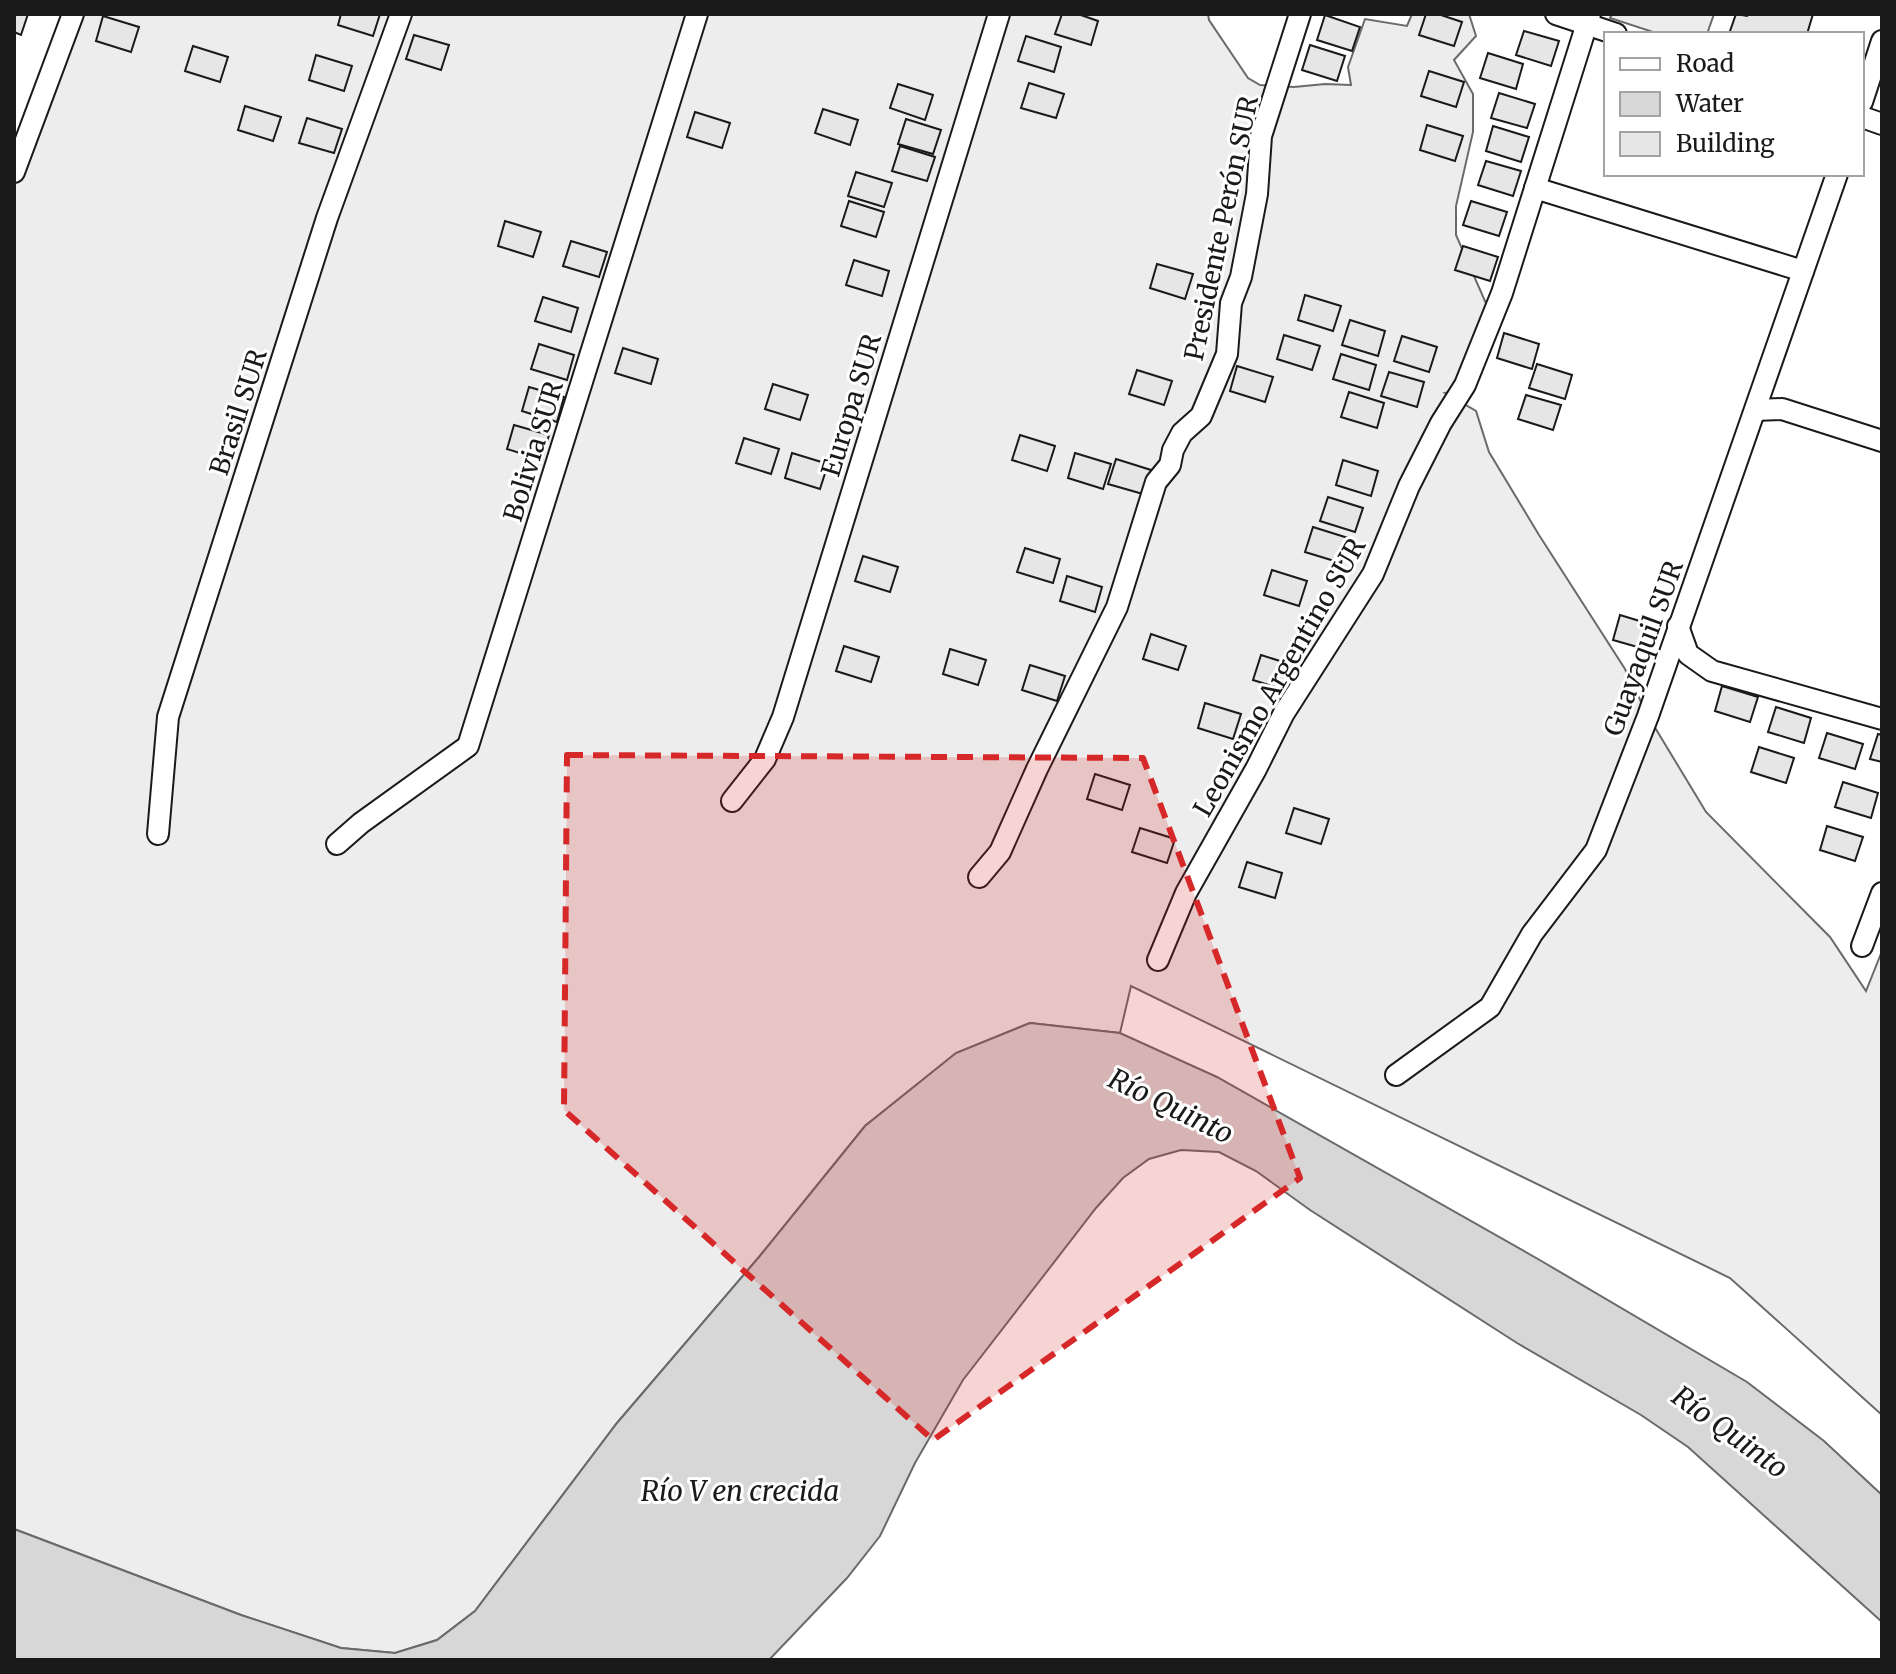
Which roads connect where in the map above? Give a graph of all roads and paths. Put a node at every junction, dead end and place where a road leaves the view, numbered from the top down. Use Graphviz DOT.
graph roads {
  1 [pos="73,14"];
  2 [pos="401,14"];
  3 [pos="697,14"];
  4 [pos="999,14"];
  5 [pos="1300,14"];
  6 [pos="1556,14"];
  7 [pos="1588,19"];
  8 [pos="1612,32"];
  9 [pos="1882,41"];
  10 [pos="1864,96"];
  11 [pos="14,172"];
  12 [pos="1836,176"];
  13 [pos="1535,188"];
  14 [pos="1803,271"];
  15 [pos="1756,410"];
  16 [pos="1882,441"];
  17 [pos="1678,626"];
  18 [pos="1882,719"];
  19 [pos="732,801"];
  20 [pos="158,834"];
  21 [pos="337,844"];
  22 [pos="979,877"];
  23 [pos="1882,893"];
  24 [pos="1862,946"];
  25 [pos="1158,960"];
  26 [pos="1396,1075"];
  1 -- 11 [label="street"];
  2 -- 20 [label="street, Brasil SUR"];
  3 -- 21 [label="street, Bolivia SUR"];
  4 -- 19 [label="street, Europa SUR"];
  5 -- 22 [label="street, Presidente Perón SUR"];
  6 -- 7 [label="street"];
  7 -- 8 [label="street"];
  7 -- 13 [label="street, Leonismo Argentino SUR"];
  9 -- 10 [label="street"];
  12 -- 14 [label="street, Guayaquil SUR"];
  13 -- 14 [label="street"];
  13 -- 25 [label="street, Leonismo Argentino SUR"];
  14 -- 15 [label="street, Guayaquil SUR"];
  15 -- 16 [label="street"];
  15 -- 17 [label="street, Guayaquil SUR"];
  17 -- 18 [label="street"];
  17 -- 26 [label="street, Guayaquil SUR"];
  23 -- 24 [label="street"];
}
